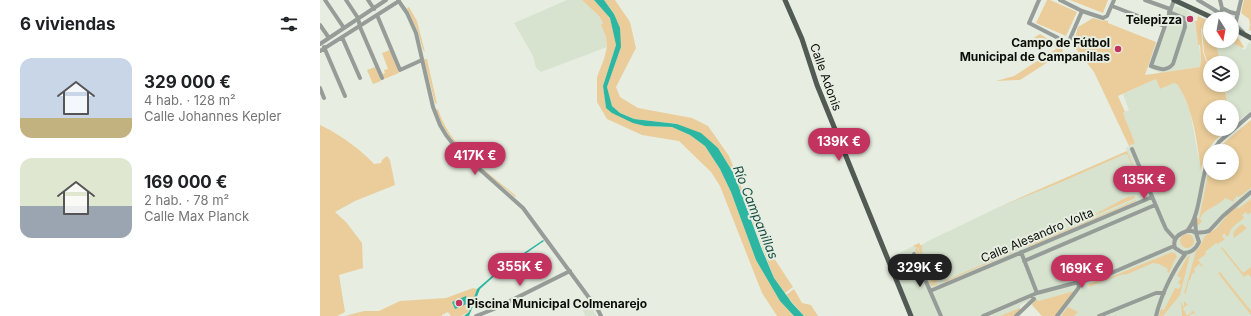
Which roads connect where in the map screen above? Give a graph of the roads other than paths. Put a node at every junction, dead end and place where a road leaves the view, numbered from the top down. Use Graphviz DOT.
graph roads {
  1 [pos="325,0"];
  2 [pos="346,0"];
  3 [pos="368,0"];
  4 [pos="386,0"];
  5 [pos="785,0"];
  6 [pos="1039,0"];
  7 [pos="1060,0"];
  8 [pos="1114,0"];
  9 [pos="1145,0"];
  10 [pos="1174,0"];
  11 [pos="1198,0"];
  12 [pos="1220,0"];
  13 [pos="1241,0"];
  14 [pos="399,1"];
  15 [pos="1112,6"];
  16 [pos="1222,8"];
  17 [pos="374,9"];
  18 [pos="1082,11"];
  19 [pos="1169,11"];
  20 [pos="1215,12"];
  21 [pos="1222,12"];
  22 [pos="1230,12"];
  23 [pos="1238,12"];
  24 [pos="1203,13"];
  25 [pos="377,15"];
  26 [pos="358,19"];
  27 [pos="320,24"];
  28 [pos="360,26"];
  29 [pos="1164,26"];
  30 [pos="344,28"];
  31 [pos="1239,30"];
  32 [pos="342,37"];
  33 [pos="329,38"];
  34 [pos="1251,38"];
  35 [pos="321,44"];
  36 [pos="325,49"];
  37 [pos="320,51"];
  38 [pos="422,60"];
  39 [pos="360,78"];
  40 [pos="382,78"];
  41 [pos="320,88"];
  42 [pos="345,96"];
  43 [pos="324,98"];
  44 [pos="1251,114"];
  45 [pos="1218,144"];
  46 [pos="1132,149"];
  47 [pos="1203,176"];
  48 [pos="1251,192"];
  49 [pos="1152,197"];
  50 [pos="1155,205"];
  51 [pos="1195,218"];
  52 [pos="1187,231"];
  53 [pos="1196,233"];
  54 [pos="1175,239"];
  55 [pos="1174,246"];
  56 [pos="1178,251"];
  57 [pos="1021,252"];
  58 [pos="1186,253"];
  59 [pos="914,254"];
  60 [pos="1024,261"];
  61 [pos="1177,267"];
  62 [pos="570,271"];
  63 [pos="1078,282"];
  64 [pos="930,290"];
  65 [pos="1164,292"];
  66 [pos="1034,294"];
  67 [pos="476,316"];
  68 [pos="601,316"];
  69 [pos="911,316"];
  70 [pos="941,316"];
  71 [pos="983,316"];
  72 [pos="1016,316"];
  73 [pos="1057,316"];
  74 [pos="1099,316"];
  75 [pos="1156,316"];
  1 -- 30 [label="street"];
  2 -- 26 [label="street"];
  3 -- 17 [label="street"];
  4 -- 17 [label="street"];
  5 -- 69 [label="main road, Calle Adonis"];
  6 -- 18 [label="street"];
  7 -- 18 [label="street"];
  8 -- 15 [label="street"];
  9 -- 19 [label="street"];
  10 -- 19 [label="street"];
  10 -- 24 [label="main road"];
  11 -- 20 [label="street"];
  12 -- 16 [label="street"];
  13 -- 23 [label="street"];
  14 -- 25 [label="street"];
  14 -- 38 [label="street"];
  15 -- 18 [label="street"];
  15 -- 29 [label="street"];
  16 -- 21 [label="street"];
  16 -- 22 [label="street"];
  17 -- 26 [label="street"];
  19 -- 29 [label="street"];
  19 -- 29 [label="street"];
  25 -- 28 [label="street"];
  25 -- 38 [label="street"];
  26 -- 28 [label="street"];
  26 -- 30 [label="street"];
  27 -- 33 [label="street"];
  28 -- 32 [label="street"];
  28 -- 40 [label="street"];
  30 -- 33 [label="street"];
  31 -- 34 [label="main road"];
  32 -- 36 [label="street"];
  32 -- 39 [label="street"];
  33 -- 35 [label="street"];
  35 -- 36 [label="street"];
  36 -- 37 [label="street"];
  36 -- 42 [label="street"];
  38 -- 62 [label="street"];
  41 -- 43 [label="street"];
  44 -- 45 [label="street"];
  46 -- 49 [label="street"];
  47 -- 51 [label="street"];
  48 -- 53 [label="street"];
  49 -- 50 [label="street"];
  49 -- 57 [label="street, Calle Alesandro Volta"];
  50 -- 54 [label="street"];
  50 -- 60 [label="street, Calle Alesandro Volta"];
  51 -- 52 [label="street"];
  51 -- 53 [label="street"];
  52 -- 53 [label="street"];
  52 -- 54 [label="street"];
  53 -- 58 [label="street"];
  54 -- 55 [label="street"];
  55 -- 56 [label="street"];
  55 -- 63 [label="street"];
  56 -- 58 [label="street"];
  56 -- 61 [label="street"];
  57 -- 60 [label="street"];
  57 -- 64 [label="street, Calle Alesandro Volta"];
  58 -- 61 [label="street"];
  59 -- 64 [label="street"];
  60 -- 66 [label="street"];
  61 -- 65 [label="street"];
  62 -- 67 [label="street"];
  62 -- 68 [label="street"];
  63 -- 66 [label="street"];
  63 -- 73 [label="street"];
  64 -- 70 [label="street"];
  65 -- 74 [label="street"];
  65 -- 75 [label="street"];
  66 -- 71 [label="street"];
  66 -- 72 [label="street"];
}
